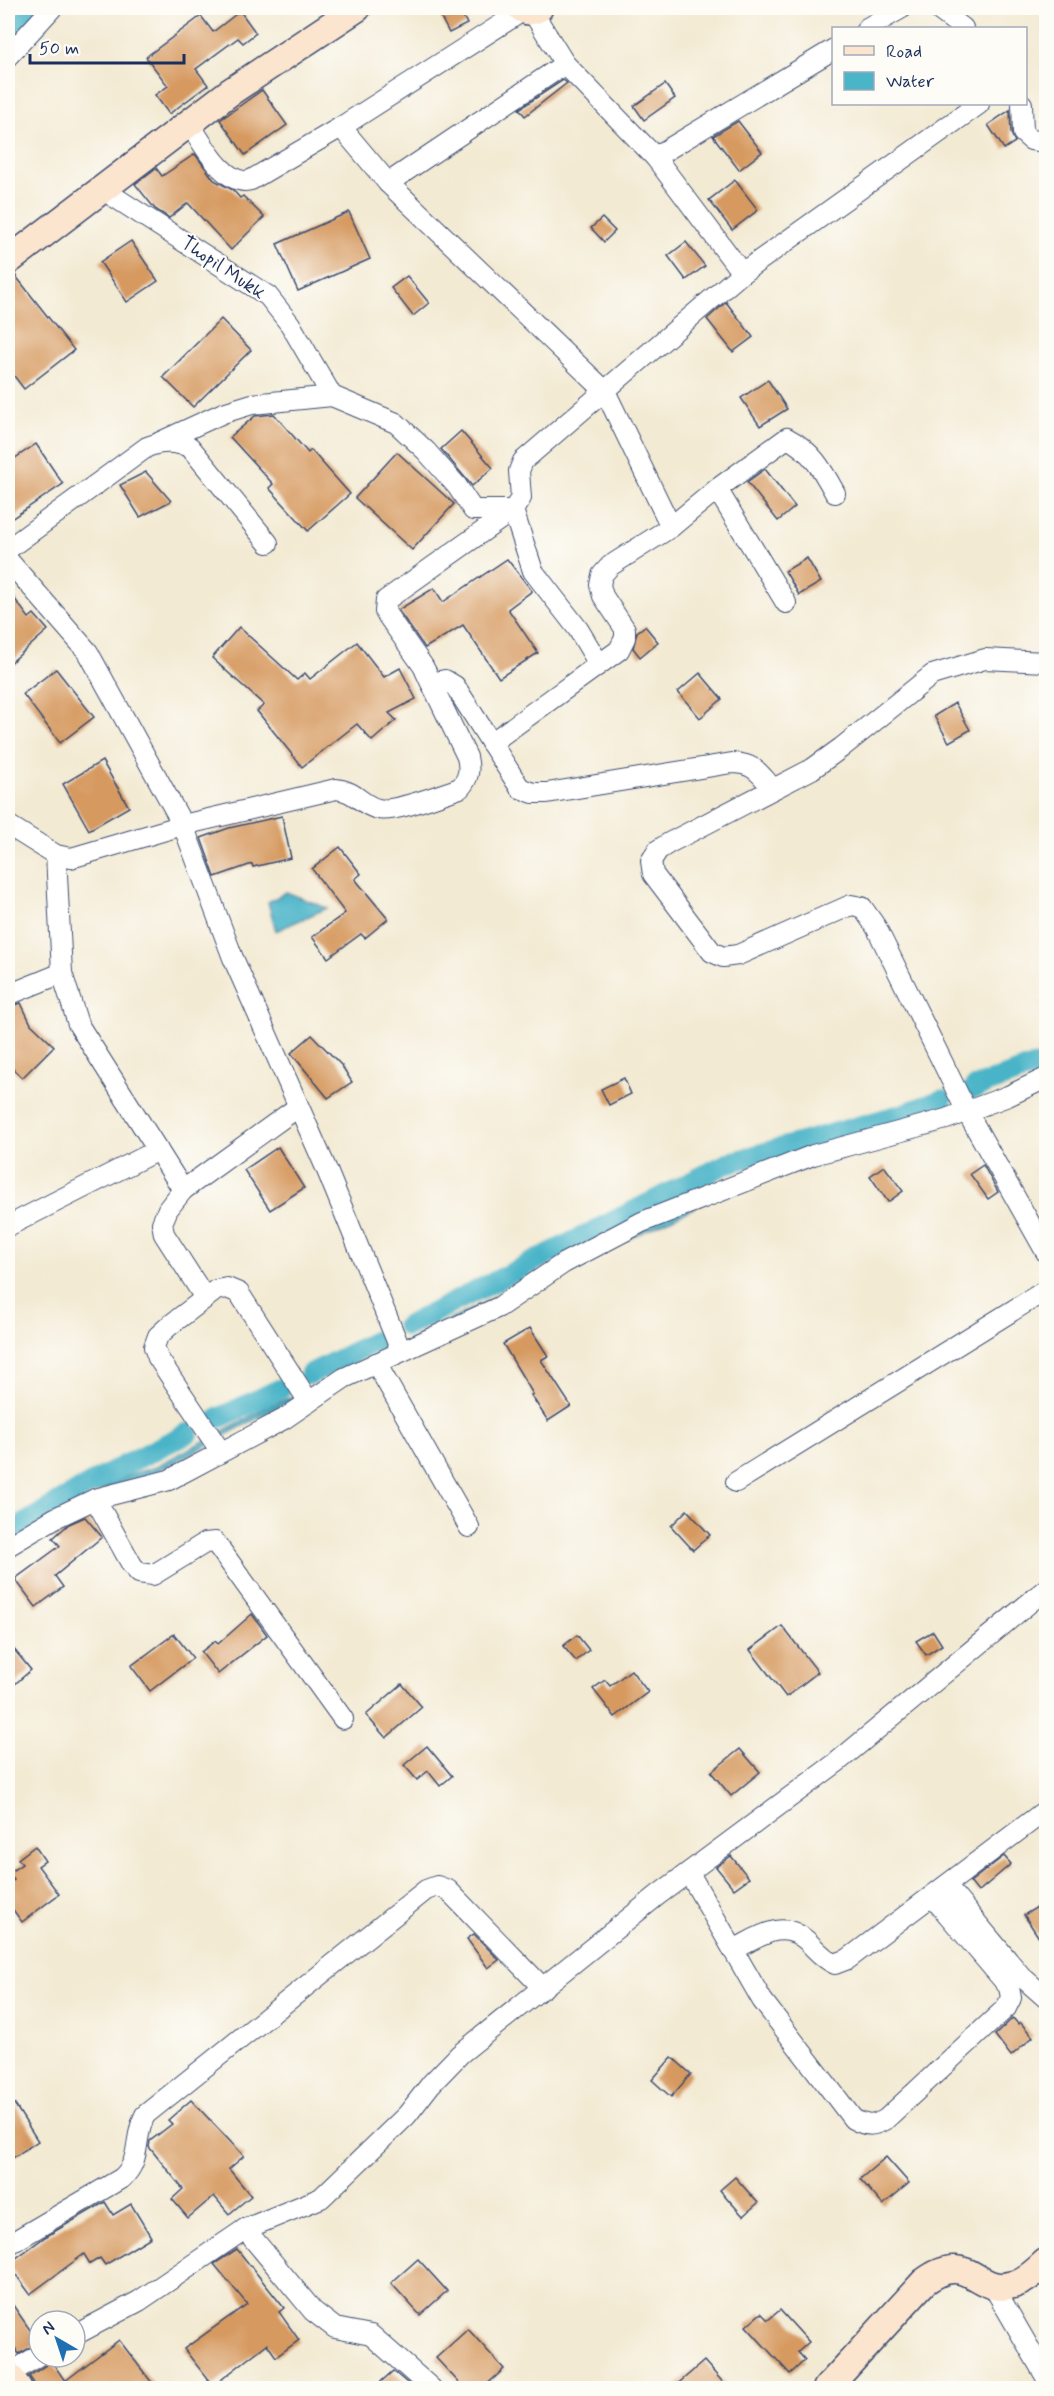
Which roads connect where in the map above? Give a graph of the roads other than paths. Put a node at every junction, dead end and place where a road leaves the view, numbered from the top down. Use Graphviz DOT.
graph roads {
  1 [pos="52,8"];
  2 [pos="357,8"];
  3 [pos="902,8"];
  4 [pos="936,8"];
  5 [pos="529,9"];
  6 [pos="869,27"];
  7 [pos="962,27"];
  8 [pos="832,50"];
  9 [pos="8,56"];
  10 [pos="565,64"];
  11 [pos="978,105"];
  12 [pos="1022,105"];
  13 [pos="189,123"];
  14 [pos="341,127"];
  15 [pos="1047,142"];
  16 [pos="656,157"];
  17 [pos="388,183"];
  18 [pos="102,189"];
  19 [pos="8,261"];
  20 [pos="742,273"];
  21 [pos="605,391"];
  22 [pos="332,396"];
  23 [pos="160,442"];
  24 [pos="717,489"];
  25 [pos="835,493"];
  26 [pos="513,510"];
  27 [pos="671,527"];
  28 [pos="268,543"];
  29 [pos="8,549"];
  30 [pos="8,560"];
  31 [pos="786,603"];
  32 [pos="1047,662"];
  33 [pos="599,664"];
  34 [pos="423,666"];
  35 [pos="491,743"];
  36 [pos="771,788"];
  37 [pos="8,825"];
  38 [pos="183,825"];
  39 [pos="56,855"];
  40 [pos="62,973"];
  41 [pos="8,995"];
  42 [pos="1047,1078"];
  43 [pos="298,1107"];
  44 [pos="967,1112"];
  45 [pos="158,1150"];
  46 [pos="183,1190"];
  47 [pos="8,1226"];
  48 [pos="1047,1252"];
  49 [pos="1047,1290"];
  50 [pos="205,1298"];
  51 [pos="401,1351"];
  52 [pos="376,1363"];
  53 [pos="309,1402"];
  54 [pos="221,1452"];
  55 [pos="736,1482"];
  56 [pos="95,1499"];
  57 [pos="469,1527"];
  58 [pos="8,1546"];
  59 [pos="1047,1589"];
  60 [pos="343,1719"];
  61 [pos="1047,1810"];
  62 [pos="689,1874"];
  63 [pos="939,1891"];
  64 [pos="733,1950"];
  65 [pos="543,1988"];
  66 [pos="1047,1998"];
  67 [pos="245,2229"];
  68 [pos="8,2246"];
  69 [pos="1047,2262"];
  70 [pos="992,2284"];
  71 [pos="87,2329"];
  72 [pos="27,2363"];
  73 [pos="8,2375"];
  74 [pos="1047,2377"];
  75 [pos="18,2388"];
  76 [pos="431,2388"];
  77 [pos="827,2388"];
  1 -- 9 [label="street"];
  2 -- 13 [label="street"];
  3 -- 6 [label="street"];
  4 -- 7 [label="street"];
  5 -- 10 [label="street"];
  5 -- 14 [label="street"];
  8 -- 16 [label="street"];
  10 -- 16 [label="street"];
  10 -- 17 [label="street"];
  11 -- 20 [label="street"];
  12 -- 15 [label="street"];
  13 -- 14 [label="street"];
  13 -- 18 [label="street"];
  14 -- 17 [label="street"];
  16 -- 20 [label="street"];
  17 -- 21 [label="street"];
  18 -- 19 [label="street"];
  18 -- 22 [label="street, Thopil Mukk"];
  20 -- 21 [label="street"];
  21 -- 26 [label="street"];
  21 -- 27 [label="street"];
  22 -- 23 [label="street"];
  22 -- 26 [label="street"];
  23 -- 28 [label="street"];
  23 -- 29 [label="street"];
  24 -- 25 [label="street"];
  24 -- 27 [label="street"];
  24 -- 31 [label="street"];
  26 -- 33 [label="street"];
  26 -- 34 [label="street"];
  27 -- 33 [label="street"];
  30 -- 38 [label="street"];
  32 -- 36 [label="street"];
  33 -- 35 [label="street"];
  34 -- 35 [label="street"];
  34 -- 38 [label="street"];
  35 -- 36 [label="street"];
  36 -- 44 [label="street"];
  37 -- 39 [label="street"];
  38 -- 39 [label="street"];
  38 -- 43 [label="street"];
  39 -- 40 [label="street"];
  40 -- 41 [label="street"];
  40 -- 45 [label="street"];
  42 -- 44 [label="street"];
  43 -- 46 [label="street"];
  43 -- 51 [label="street"];
  44 -- 48 [label="street"];
  44 -- 51 [label="street"];
  45 -- 46 [label="street"];
  45 -- 47 [label="street"];
  46 -- 50 [label="street"];
  49 -- 55 [label="street"];
  50 -- 53 [label="street"];
  50 -- 54 [label="street"];
  51 -- 52 [label="street"];
  52 -- 53 [label="street"];
  52 -- 57 [label="street"];
  53 -- 54 [label="street"];
  54 -- 56 [label="street"];
  56 -- 58 [label="street"];
  56 -- 60 [label="street"];
  59 -- 62 [label="street"];
  61 -- 63 [label="street"];
  62 -- 64 [label="street"];
  62 -- 65 [label="street"];
  63 -- 64 [label="street"];
  63 -- 64 [label="street"];
  63 -- 66 [label="street"];
  65 -- 67 [label="street"];
  65 -- 68 [label="street"];
  67 -- 71 [label="street"];
  67 -- 76 [label="street"];
  69 -- 70 [label="street"];
  70 -- 74 [label="street"];
  70 -- 77 [label="street"];
  72 -- 73 [label="street"];
  73 -- 75 [label="street"];
}
